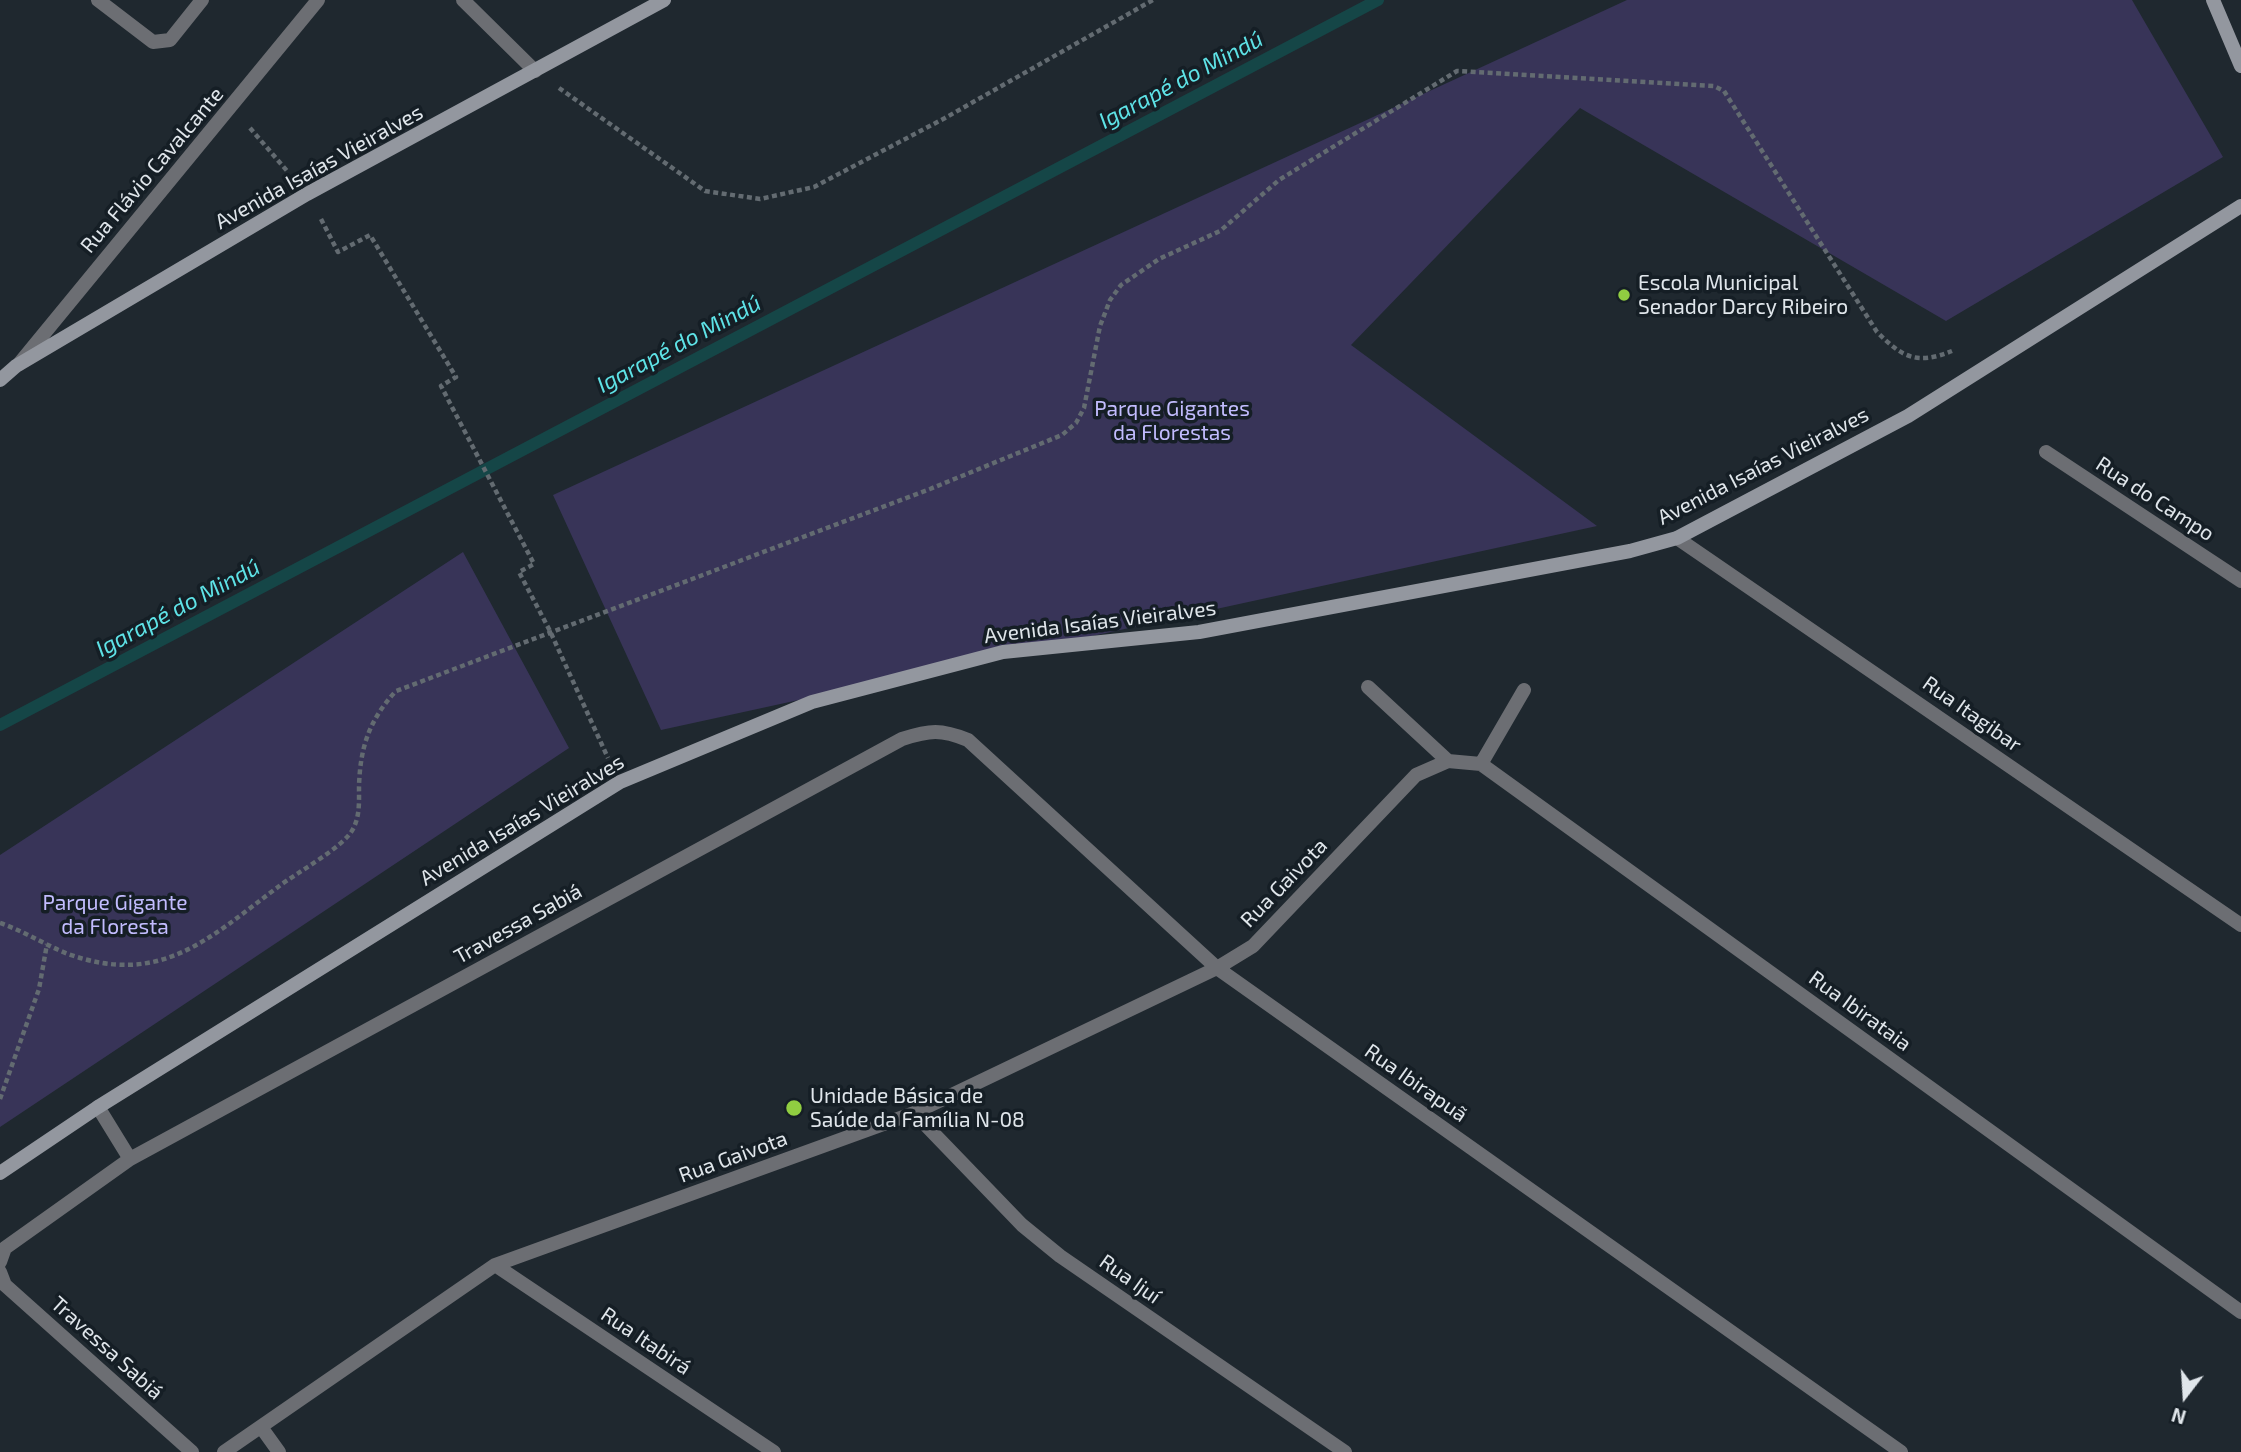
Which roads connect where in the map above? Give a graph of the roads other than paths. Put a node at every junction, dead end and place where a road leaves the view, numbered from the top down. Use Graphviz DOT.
graph roads {
  1 [pos="99,0"];
  2 [pos="202,0"];
  3 [pos="318,0"];
  4 [pos="463,0"];
  5 [pos="664,0"];
  6 [pos="2213,0"];
  7 [pos="116,5"];
  8 [pos="2241,66"];
  9 [pos="535,71"];
  10 [pos="2241,206"];
  11 [pos="16,366"];
  12 [pos="0,380"];
  13 [pos="2046,452"];
  14 [pos="1677,538"];
  15 [pos="2241,581"];
  16 [pos="1368,687"];
  17 [pos="1524,690"];
  18 [pos="928,730"];
  19 [pos="1448,761"];
  20 [pos="1481,764"];
  21 [pos="2241,925"];
  22 [pos="1217,968"];
  23 [pos="98,1107"];
  24 [pos="914,1113"];
  25 [pos="131,1159"];
  26 [pos="0,1173"];
  27 [pos="0,1262"];
  28 [pos="495,1265"];
  29 [pos="0,1272"];
  30 [pos="2241,1312"];
  31 [pos="261,1427"];
  32 [pos="192,1452"];
  33 [pos="224,1452"];
  34 [pos="279,1452"];
  35 [pos="774,1452"];
  36 [pos="1345,1452"];
  37 [pos="1901,1452"];
  1 -- 7 [label="street"];
  2 -- 7 [label="street"];
  3 -- 11 [label="street, Rua Flávio Cavalcante"];
  4 -- 9 [label="street"];
  5 -- 9 [label="main road, Avenida Isaías Vieiralves"];
  6 -- 8 [label="main road"];
  9 -- 11 [label="main road, Avenida Isaías Vieiralves"];
  10 -- 14 [label="main road, Avenida Isaías Vieiralves"];
  11 -- 12 [label="main road, Avenida Isaías Vieiralves"];
  13 -- 15 [label="street, Rua do Campo"];
  14 -- 21 [label="street, Rua Itagibar"];
  14 -- 23 [label="main road, Avenida Isaías Vieiralves"];
  16 -- 19 [label="street"];
  17 -- 20 [label="street"];
  18 -- 22 [label="street, Rua Ibirapuã"];
  18 -- 25 [label="street, Travessa Sabiá"];
  19 -- 20 [label="street"];
  19 -- 22 [label="street, Rua Gaivota"];
  20 -- 30 [label="street, Rua Ibirataia"];
  22 -- 24 [label="street, Rua Gaivota"];
  22 -- 37 [label="street, Rua Ibirapuã"];
  23 -- 25 [label="street"];
  23 -- 26 [label="main road, Avenida Isaías Vieiralves"];
  24 -- 28 [label="street, Rua Gaivota"];
  24 -- 36 [label="street, Rua Ijuí"];
  25 -- 27 [label="street, Travessa Sabiá"];
  28 -- 31 [label="street, Rua Gaivota"];
  28 -- 35 [label="street, Rua Itabirá"];
  29 -- 32 [label="street, Travessa Sabiá"];
  31 -- 33 [label="street, Rua Gaivota"];
  31 -- 34 [label="street"];
}
